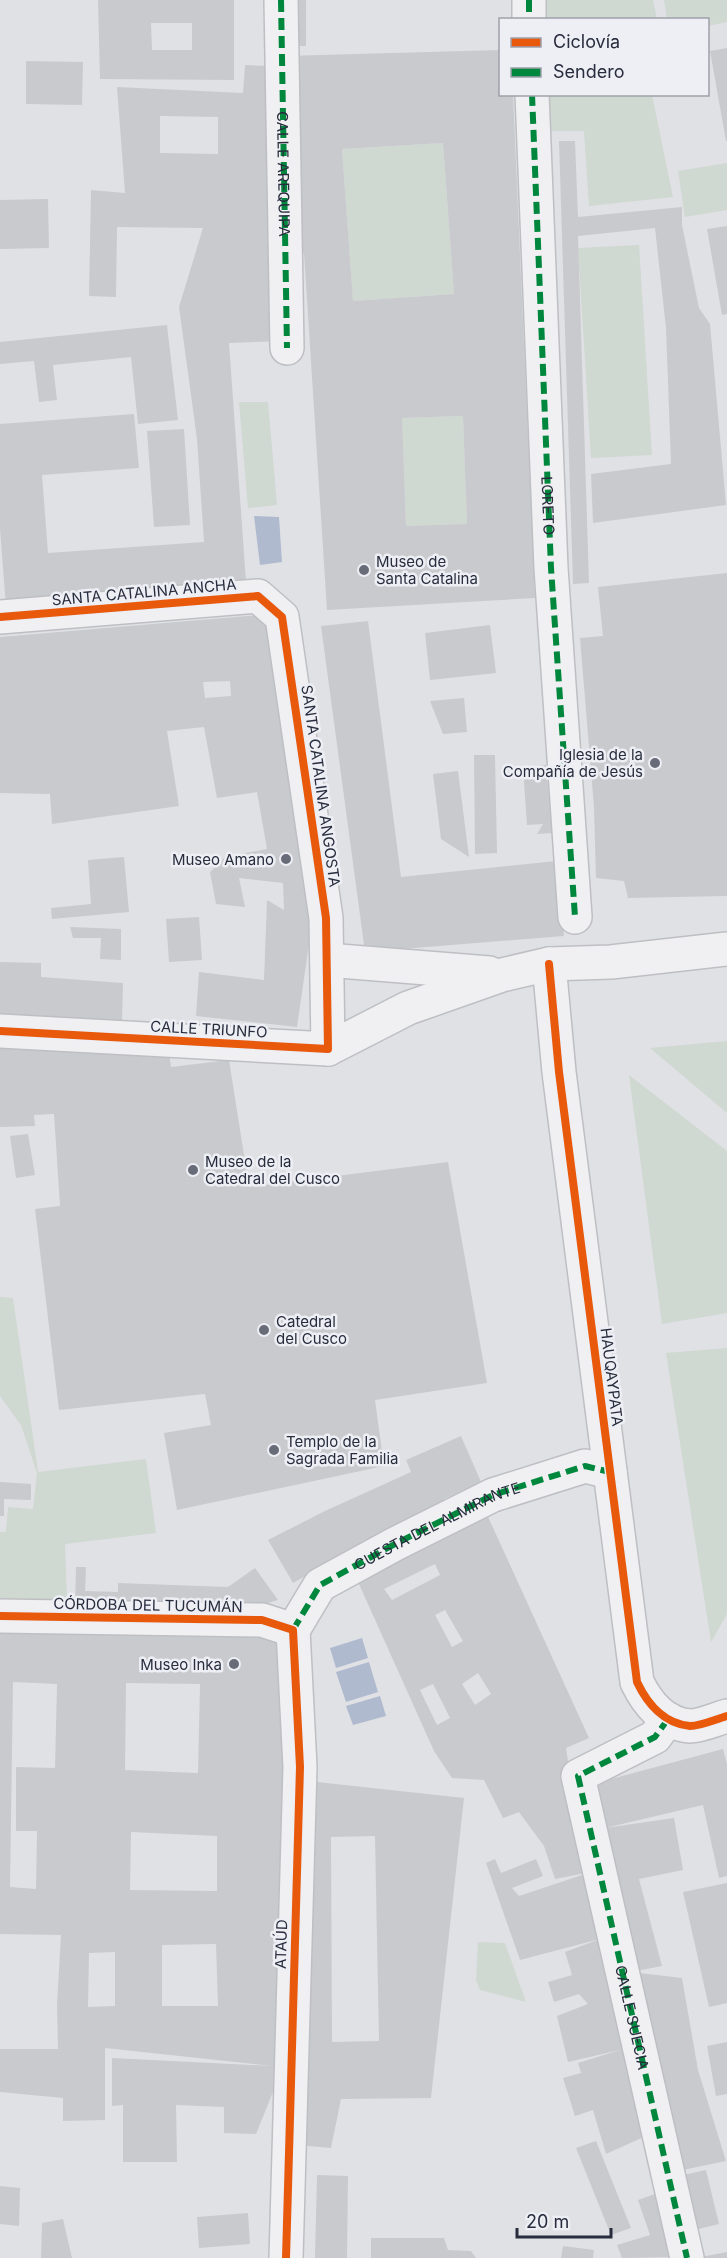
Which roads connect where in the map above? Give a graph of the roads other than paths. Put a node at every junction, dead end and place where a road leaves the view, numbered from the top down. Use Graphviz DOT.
graph roads {
  1 [pos="281,0"];
  2 [pos="529,0"];
  3 [pos="529,18"];
  4 [pos="532,96"];
  5 [pos="286,348"];
  6 [pos="0,617"];
  7 [pos="282,617"];
  8 [pos="575,917"];
  9 [pos="727,949"];
  10 [pos="327,960"];
  11 [pos="549,964"];
  12 [pos="502,975"];
  13 [pos="0,1031"];
  14 [pos="328,1049"];
  15 [pos="610,1472"];
  16 [pos="0,1616"];
  17 [pos="293,1630"];
  18 [pos="727,1716"];
  19 [pos="668,1719"];
  20 [pos="286,2258"];
  21 [pos="687,2258"];
  1 -- 5 [label="street, CALLE AREQUIPA"];
  2 -- 3 [label="street"];
  4 -- 8 [label="street, LORETO"];
  6 -- 7 [label="street, SANTA CATALINA ANCHA"];
  7 -- 10 [label="street, SANTA CATALINA ANGOSTA"];
  9 -- 11 [label="street"];
  10 -- 12 [label="street"];
  10 -- 14 [label="street"];
  11 -- 12 [label="street"];
  11 -- 15 [label="street, HAUQAYPATA"];
  12 -- 14 [label="street"];
  13 -- 14 [label="street, CALLE TRIUNFO"];
  15 -- 17 [label="street, CUESTA DEL ALMIRANTE"];
  15 -- 19 [label="street, HAUQAYPATA"];
  16 -- 17 [label="street, CÓRDOBA DEL TUCUMÁN"];
  17 -- 20 [label="street, ATAÚD"];
  18 -- 19 [label="street"];
  19 -- 21 [label="street, CALLE SUECIA"];
}
